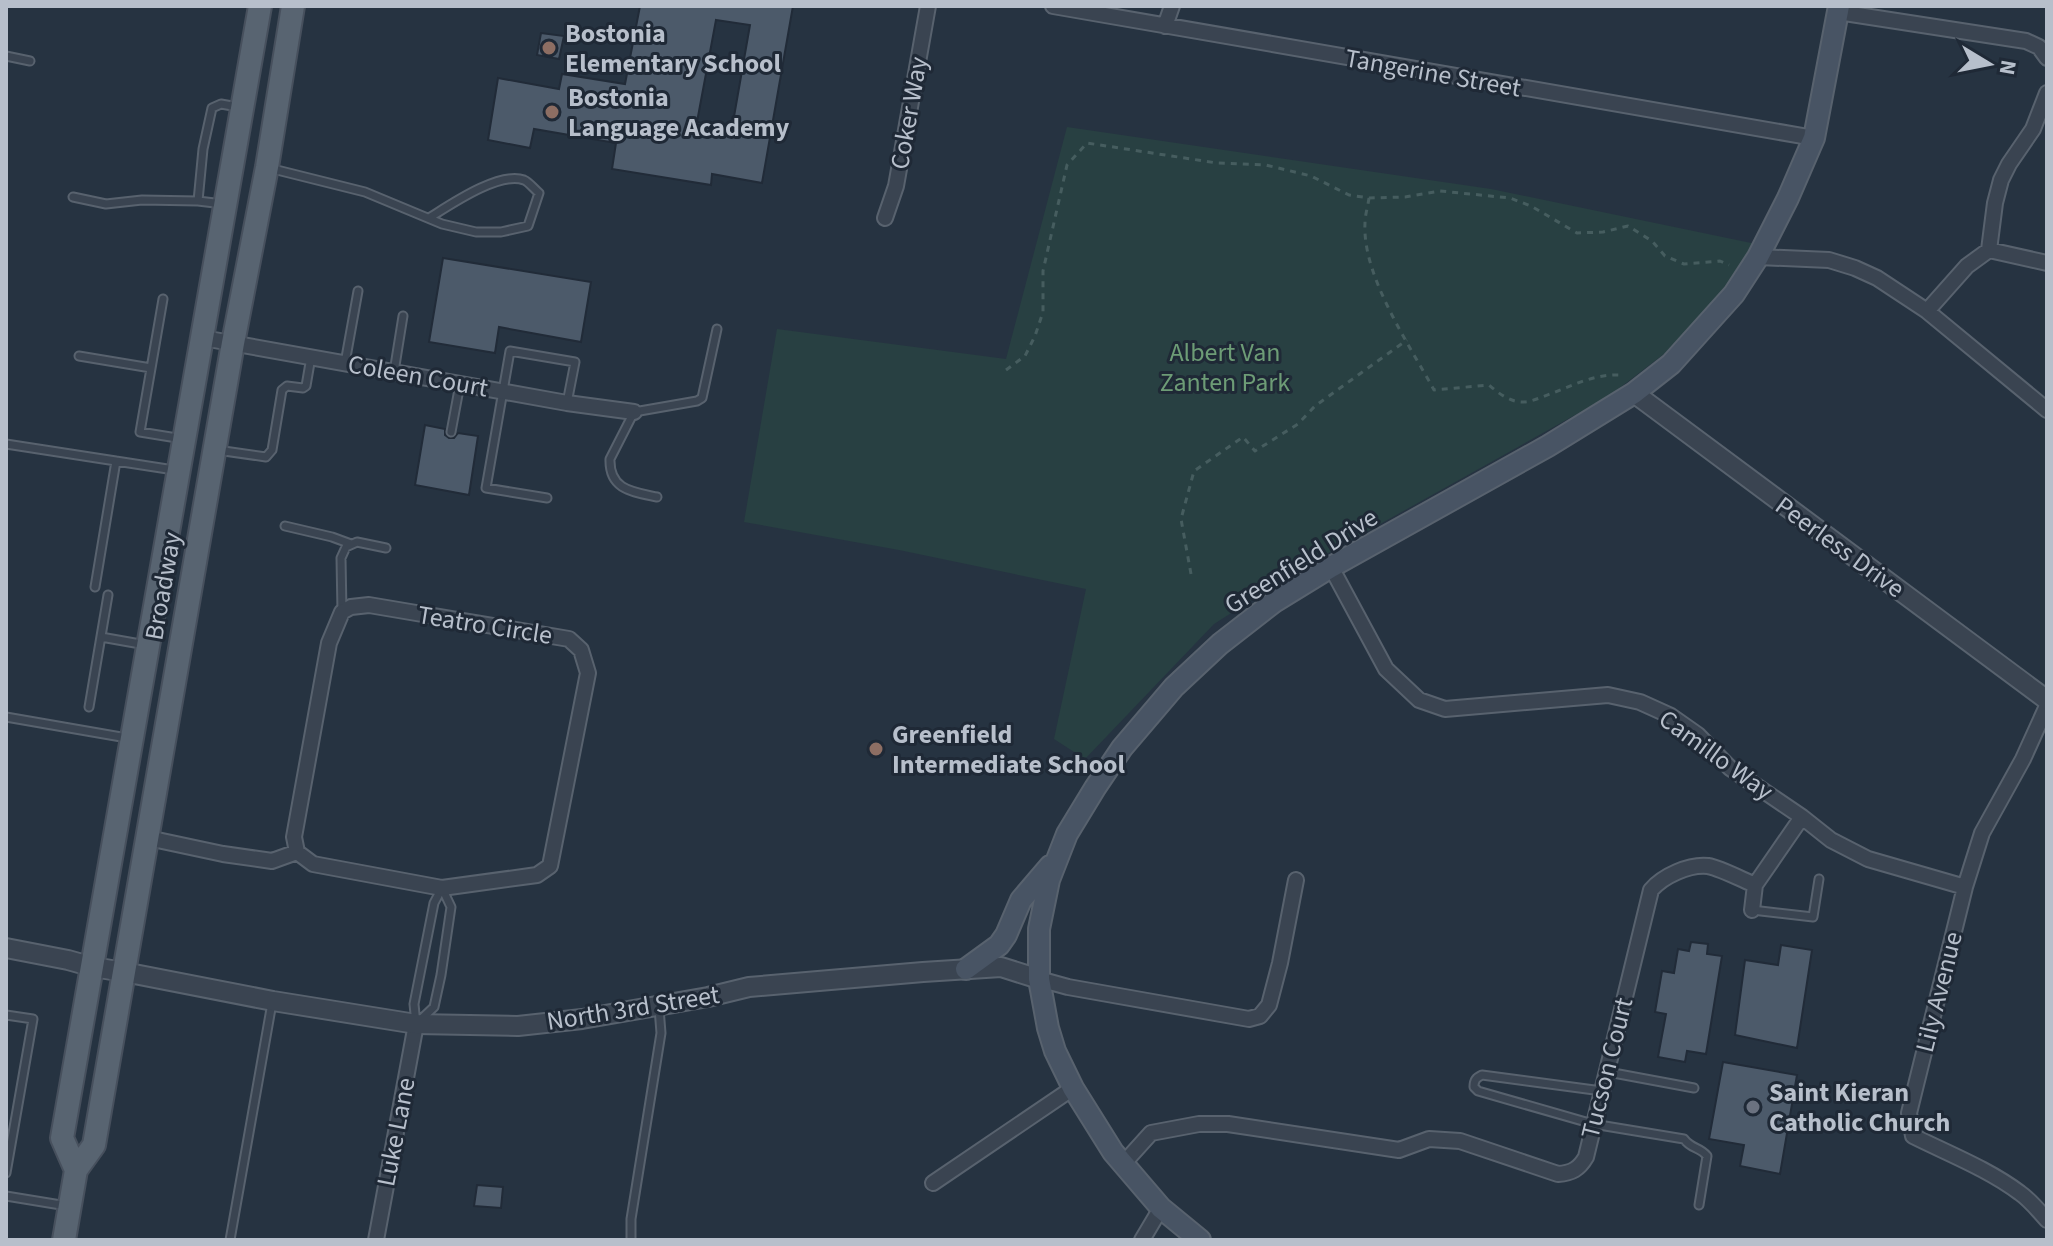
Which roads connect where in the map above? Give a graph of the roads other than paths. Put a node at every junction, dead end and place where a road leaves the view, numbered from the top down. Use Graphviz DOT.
graph roads {
  1 [pos="260,6"];
  2 [pos="293,6"];
  3 [pos="928,6"];
  4 [pos="1053,6"];
  5 [pos="1172,6"];
  6 [pos="1838,9"];
  7 [pos="1165,26"];
  8 [pos="6,56"];
  9 [pos="2047,58"];
  10 [pos="30,61"];
  11 [pos="2047,93"];
  12 [pos="242,107"];
  13 [pos="1814,138"];
  14 [pos="267,167"];
  15 [pos="73,197"];
  16 [pos="198,201"];
  17 [pos="226,204"];
  18 [pos="429,218"];
  19 [pos="885,218"];
  20 [pos="1989,250"];
  21 [pos="2047,263"];
  22 [pos="1753,264"];
  23 [pos="358,291"];
  24 [pos="163,299"];
  25 [pos="1927,311"];
  26 [pos="403,316"];
  27 [pos="717,329"];
  28 [pos="203,338"];
  29 [pos="233,343"];
  30 [pos="79,356"];
  31 [pos="311,357"];
  32 [pos="345,363"];
  33 [pos="151,368"];
  34 [pos="394,372"];
  35 [pos="460,384"];
  36 [pos="502,391"];
  37 [pos="1634,393"];
  38 [pos="567,403"];
  39 [pos="2047,410"];
  40 [pos="634,412"];
  41 [pos="451,432"];
  42 [pos="185,439"];
  43 [pos="6,444"];
  44 [pos="215,449"];
  45 [pos="116,461"];
  46 [pos="180,471"];
  47 [pos="657,497"];
  48 [pos="547,498"];
  49 [pos="285,526"];
  50 [pos="351,544"];
  51 [pos="386,548"];
  52 [pos="1331,567"];
  53 [pos="95,587"];
  54 [pos="108,595"];
  55 [pos="342,612"];
  56 [pos="101,637"];
  57 [pos="150,645"];
  58 [pos="2047,703"];
  59 [pos="89,707"];
  60 [pos="6,717"];
  61 [pos="133,739"];
  62 [pos="1802,817"];
  63 [pos="148,838"];
  64 [pos="297,852"];
  65 [pos="1057,857"];
  66 [pos="1819,879"];
  67 [pos="1296,880"];
  68 [pos="1755,885"];
  69 [pos="1965,887"];
  70 [pos="442,888"];
  71 [pos="1752,910"];
  72 [pos="6,948"];
  73 [pos="93,967"];
  74 [pos="966,969"];
  75 [pos="124,972"];
  76 [pos="1039,979"];
  77 [pos="273,1001"];
  78 [pos="658,1006"];
  79 [pos="6,1015"];
  80 [pos="416,1024"];
  81 [pos="1608,1072"];
  82 [pos="1073,1088"];
  83 [pos="1694,1088"];
  84 [pos="1602,1091"];
  85 [pos="1593,1124"];
  86 [pos="1123,1164"];
  87 [pos="76,1170"];
  88 [pos="6,1173"];
  89 [pos="933,1183"];
  90 [pos="6,1196"];
  91 [pos="1699,1205"];
  92 [pos="69,1206"];
  93 [pos="1161,1208"];
  94 [pos="2047,1220"];
  95 [pos="64,1240"];
  96 [pos="230,1240"];
  97 [pos="376,1240"];
  98 [pos="631,1240"];
  99 [pos="1142,1240"];
  100 [pos="1200,1240"];
  1 -- 12 [label="main road, Broadway"];
  2 -- 14 [label="main road, Broadway"];
  3 -- 19 [label="street, Coker Way"];
  4 -- 7 [label="street, Tangerine Street"];
  5 -- 7 [label="street"];
  6 -- 9 [label="street"];
  6 -- 13 [label="main road, Greenfield Drive"];
  7 -- 13 [label="street, Tangerine Street"];
  8 -- 10 [label="lane"];
  11 -- 20 [label="street"];
  12 -- 16 [label="lane"];
  12 -- 17 [label="main road, Broadway"];
  13 -- 22 [label="main road, Greenfield Drive"];
  14 -- 18 [label="lane"];
  14 -- 29 [label="main road, Broadway"];
  15 -- 16 [label="lane"];
  16 -- 17 [label="lane"];
  17 -- 28 [label="main road, Broadway"];
  18 -- 18 [label="lane"];
  20 -- 21 [label="street"];
  20 -- 25 [label="street"];
  22 -- 25 [label="street"];
  22 -- 37 [label="main road, Greenfield Drive"];
  23 -- 32 [label="lane"];
  24 -- 33 [label="lane"];
  25 -- 39 [label="street"];
  26 -- 34 [label="lane"];
  27 -- 40 [label="lane"];
  28 -- 29 [label="street, Coleen Court"];
  28 -- 42 [label="main road, Broadway"];
  29 -- 31 [label="street, Coleen Court"];
  29 -- 44 [label="main road, Broadway"];
  30 -- 33 [label="lane"];
  31 -- 32 [label="street, Coleen Court"];
  31 -- 44 [label="lane"];
  32 -- 34 [label="street, Coleen Court"];
  33 -- 42 [label="lane"];
  34 -- 35 [label="street, Coleen Court"];
  35 -- 36 [label="street, Coleen Court"];
  35 -- 41 [label="lane"];
  36 -- 38 [label="street, Coleen Court"];
  36 -- 38 [label="lane"];
  36 -- 48 [label="lane"];
  37 -- 52 [label="main road, Greenfield Drive"];
  37 -- 58 [label="street, Peerless Drive"];
  38 -- 40 [label="street, Coleen Court"];
  40 -- 47 [label="lane"];
  42 -- 46 [label="main road, Broadway"];
  43 -- 45 [label="lane"];
  44 -- 63 [label="main road, Broadway"];
  45 -- 46 [label="lane"];
  45 -- 53 [label="lane"];
  46 -- 57 [label="main road, Broadway"];
  49 -- 50 [label="lane"];
  50 -- 51 [label="lane"];
  50 -- 55 [label="lane"];
  52 -- 62 [label="street, Camillo Way"];
  52 -- 65 [label="main road, Greenfield Drive"];
  54 -- 56 [label="lane"];
  55 -- 64 [label="street"];
  55 -- 70 [label="street, Teatro Circle"];
  56 -- 57 [label="lane"];
  56 -- 59 [label="lane"];
  57 -- 61 [label="main road, Broadway"];
  58 -- 69 [label="street, Lily Avenue"];
  60 -- 61 [label="lane"];
  61 -- 73 [label="main road, Broadway"];
  62 -- 68 [label="street"];
  62 -- 69 [label="street, Camillo Way"];
  63 -- 64 [label="street"];
  63 -- 75 [label="main road, Broadway"];
  64 -- 70 [label="street, Teatro Circle"];
  65 -- 74 [label="main road"];
  65 -- 76 [label="main road, Greenfield Drive"];
  66 -- 71 [label="lane"];
  67 -- 76 [label="street, North 3rd Street"];
  68 -- 71 [label="street"];
  68 -- 81 [label="street, Tucson Court"];
  69 -- 94 [label="street, Lily Avenue"];
  70 -- 80 [label="lane"];
  70 -- 80 [label="lane"];
  72 -- 73 [label="street, North 3rd Street"];
  73 -- 75 [label="street, North 3rd Street"];
  73 -- 87 [label="main road, Broadway"];
  74 -- 76 [label="street, North 3rd Street"];
  74 -- 78 [label="street, North 3rd Street"];
  75 -- 77 [label="street, North 3rd Street"];
  75 -- 87 [label="main road, Broadway"];
  76 -- 82 [label="main road, Greenfield Drive"];
  77 -- 80 [label="street, North 3rd Street"];
  77 -- 96 [label="lane"];
  78 -- 80 [label="street, North 3rd Street"];
  78 -- 98 [label="lane"];
  79 -- 88 [label="lane"];
  80 -- 97 [label="street, Luke Lane"];
  81 -- 83 [label="lane"];
  81 -- 84 [label="street, Tucson Court"];
  82 -- 86 [label="main road, Greenfield Drive"];
  82 -- 89 [label="street"];
  84 -- 85 [label="street, Tucson Court"];
  84 -- 85 [label="lane"];
  85 -- 86 [label="street, Tucson Court"];
  85 -- 91 [label="lane"];
  86 -- 93 [label="main road, Greenfield Drive"];
  87 -- 92 [label="main road, Broadway"];
  90 -- 92 [label="lane"];
  92 -- 95 [label="main road, Broadway"];
  93 -- 99 [label="street"];
  93 -- 100 [label="main road, Greenfield Drive"];
}
